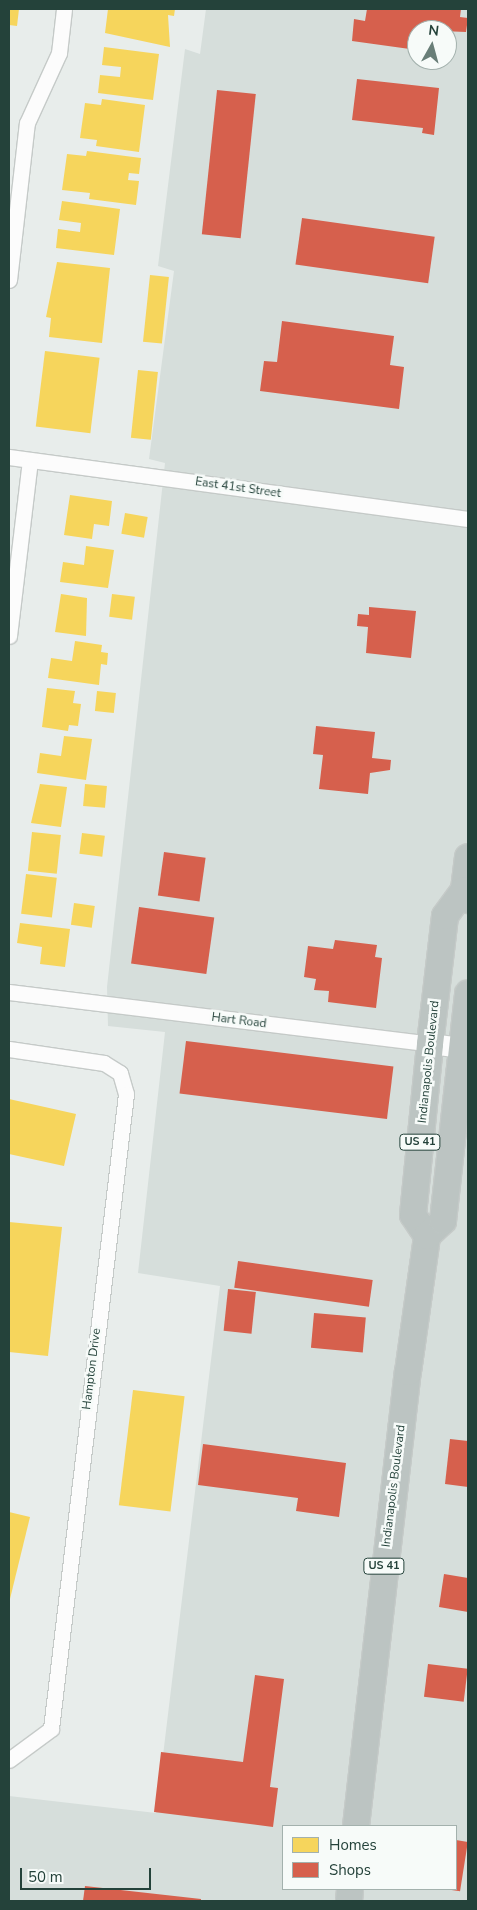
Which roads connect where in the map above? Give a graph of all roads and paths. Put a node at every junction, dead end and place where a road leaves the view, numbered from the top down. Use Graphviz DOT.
graph roads {
  1 [pos="64,9"];
  2 [pos="9,280"];
  3 [pos="9,457"];
  4 [pos="30,460"];
  5 [pos="468,519"];
  6 [pos="9,636"];
  7 [pos="468,857"];
  8 [pos="466,895"];
  9 [pos="9,992"];
  10 [pos="468,993"];
  11 [pos="430,1044"];
  12 [pos="9,1049"];
  13 [pos="465,1049"];
  14 [pos="426,1236"];
  15 [pos="9,1760"];
  16 [pos="356,1825"];
  1 -- 2 [label="street"];
  3 -- 4 [label="street, East 41st Street"];
  4 -- 5 [label="street, East 41st Street"];
  4 -- 6 [label="street"];
  7 -- 8 [label="highway, Indianapolis Boulevard / US 41"];
  8 -- 11 [label="highway, Indianapolis Boulevard / US 41"];
  9 -- 11 [label="street, Hart Road"];
  10 -- 13 [label="highway, US 41"];
  11 -- 13 [label="street, Hart Road"];
  11 -- 14 [label="highway, Indianapolis Boulevard / US 41"];
  12 -- 15 [label="street, Hampton Drive"];
  13 -- 14 [label="highway, US 41"];
  14 -- 16 [label="highway, Indianapolis Boulevard / US 41"];
}
